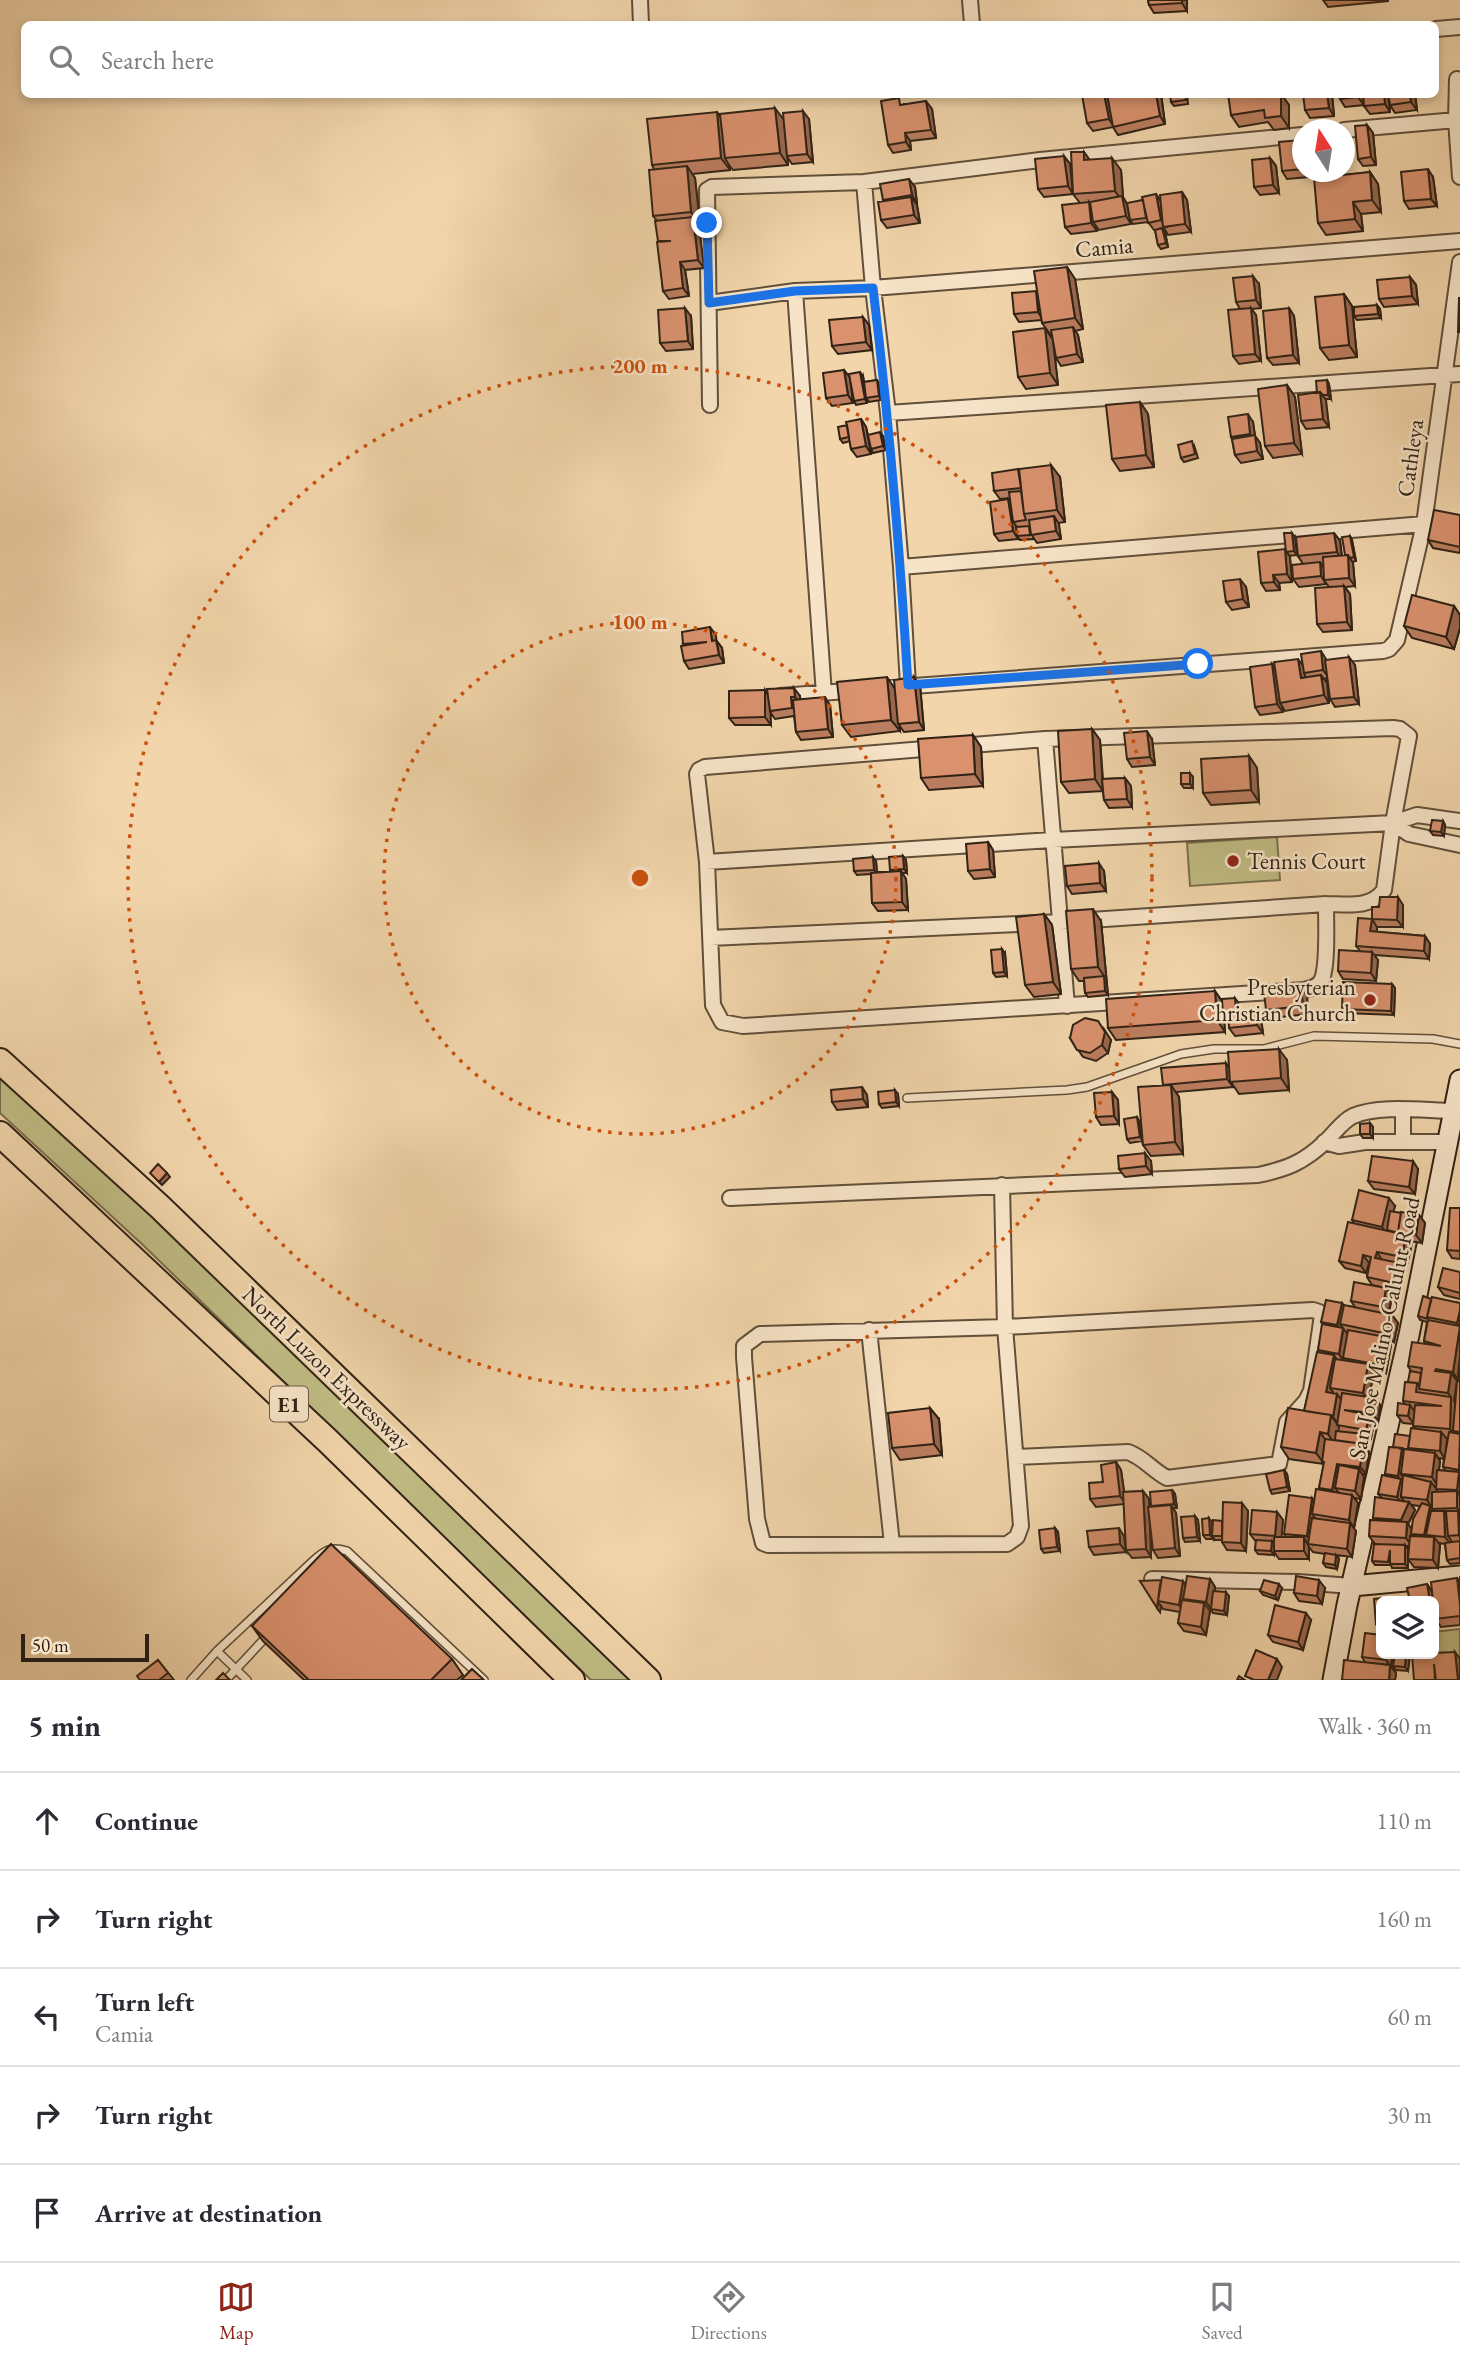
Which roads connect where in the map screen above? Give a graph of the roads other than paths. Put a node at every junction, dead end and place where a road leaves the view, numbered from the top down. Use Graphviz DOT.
graph roads {
  1 [pos="640,0"];
  2 [pos="970,0"];
  3 [pos="641,21"];
  4 [pos="972,21"];
  5 [pos="1460,27"];
  6 [pos="1439,29"];
  7 [pos="1457,79"];
  8 [pos="1456,120"];
  9 [pos="1355,130"];
  10 [pos="1292,136"];
  11 [pos="1460,177"];
  12 [pos="864,182"];
  13 [pos="1460,241"];
  14 [pos="1460,262"];
  15 [pos="873,288"];
  16 [pos="795,291"];
  17 [pos="709,303"];
  18 [pos="1444,374"];
  19 [pos="1460,374"];
  20 [pos="710,405"];
  21 [pos="888,413"];
  22 [pos="1424,524"];
  23 [pos="901,568"];
  24 [pos="908,685"];
  25 [pos="824,694"];
  26 [pos="761,696"];
  27 [pos="1045,740"];
  28 [pos="1456,820"];
  29 [pos="1393,823"];
  30 [pos="1053,840"];
  31 [pos="1455,844"];
  32 [pos="707,862"];
  33 [pos="1326,904"];
  34 [pos="1061,922"];
  35 [pos="710,938"];
  36 [pos="1067,1006"];
  37 [pos="1460,1044"];
  38 [pos="0,1061"];
  39 [pos="1460,1080"];
  40 [pos="907,1098"];
  41 [pos="1403,1111"];
  42 [pos="1455,1111"];
  43 [pos="0,1134"];
  44 [pos="1324,1142"];
  45 [pos="1402,1142"];
  46 [pos="1449,1142"];
  47 [pos="1002,1185"];
  48 [pos="730,1198"];
  49 [pos="1005,1327"];
  50 [pos="869,1330"];
  51 [pos="1017,1457"];
  52 [pos="892,1544"];
  53 [pos="347,1551"];
  54 [pos="338,1561"];
  55 [pos="1460,1576"];
  56 [pos="1152,1579"];
  57 [pos="1352,1586"];
  58 [pos="273,1630"];
  59 [pos="217,1651"];
  60 [pos="236,1669"];
  61 [pos="474,1677"];
  62 [pos="191,1680"];
  63 [pos="226,1680"];
  64 [pos="247,1680"];
  65 [pos="484,1680"];
  66 [pos="572,1680"];
  67 [pos="649,1680"];
  68 [pos="1333,1680"];
  1 -- 3 [label="street"];
  2 -- 4 [label="street"];
  5 -- 6 [label="street"];
  7 -- 8 [label="street"];
  8 -- 9 [label="street"];
  8 -- 11 [label="street"];
  10 -- 12 [label="street"];
  12 -- 15 [label="street"];
  12 -- 17 [label="street"];
  13 -- 15 [label="street, Camia"];
  14 -- 18 [label="street, Cathleya"];
  15 -- 16 [label="street, Camia"];
  15 -- 21 [label="street"];
  16 -- 17 [label="street, Camia"];
  16 -- 25 [label="street"];
  17 -- 20 [label="street"];
  18 -- 19 [label="street"];
  18 -- 21 [label="street"];
  18 -- 22 [label="street, Cathleya"];
  21 -- 23 [label="street"];
  22 -- 23 [label="street"];
  22 -- 24 [label="street, Cathleya"];
  23 -- 24 [label="street"];
  24 -- 25 [label="street"];
  25 -- 26 [label="street"];
  27 -- 29 [label="street"];
  27 -- 30 [label="street"];
  27 -- 32 [label="street"];
  28 -- 29 [label="street"];
  28 -- 31 [label="street"];
  29 -- 30 [label="street"];
  29 -- 31 [label="street"];
  29 -- 33 [label="street"];
  30 -- 32 [label="street"];
  30 -- 34 [label="street"];
  32 -- 35 [label="street"];
  33 -- 34 [label="street"];
  33 -- 36 [label="street"];
  34 -- 35 [label="street"];
  34 -- 36 [label="street"];
  35 -- 36 [label="street"];
  37 -- 40 [label="lane"];
  38 -- 67 [label="highway, North Luzon Expressway / E1"];
  39 -- 42 [label="main road, San Jose Malino-Calulut Road"];
  41 -- 42 [label="street"];
  41 -- 44 [label="street"];
  41 -- 45 [label="street"];
  42 -- 46 [label="main road, San Jose Malino-Calulut Road"];
  43 -- 66 [label="highway, E1"];
  44 -- 45 [label="street"];
  44 -- 47 [label="street"];
  45 -- 46 [label="street"];
  46 -- 57 [label="main road, San Jose Malino-Calulut Road"];
  47 -- 48 [label="street"];
  47 -- 49 [label="street"];
  49 -- 50 [label="street"];
  49 -- 51 [label="street"];
  49 -- 51 [label="street"];
  50 -- 52 [label="street"];
  50 -- 52 [label="street"];
  51 -- 52 [label="street"];
  53 -- 54 [label="lane"];
  53 -- 59 [label="lane"];
  53 -- 61 [label="lane"];
  55 -- 57 [label="main road"];
  56 -- 57 [label="street"];
  57 -- 68 [label="main road, San Jose Malino-Calulut Road"];
  58 -- 60 [label="lane"];
  59 -- 60 [label="lane"];
  59 -- 62 [label="lane"];
  60 -- 63 [label="lane"];
  60 -- 64 [label="lane"];
  61 -- 65 [label="lane"];
}
